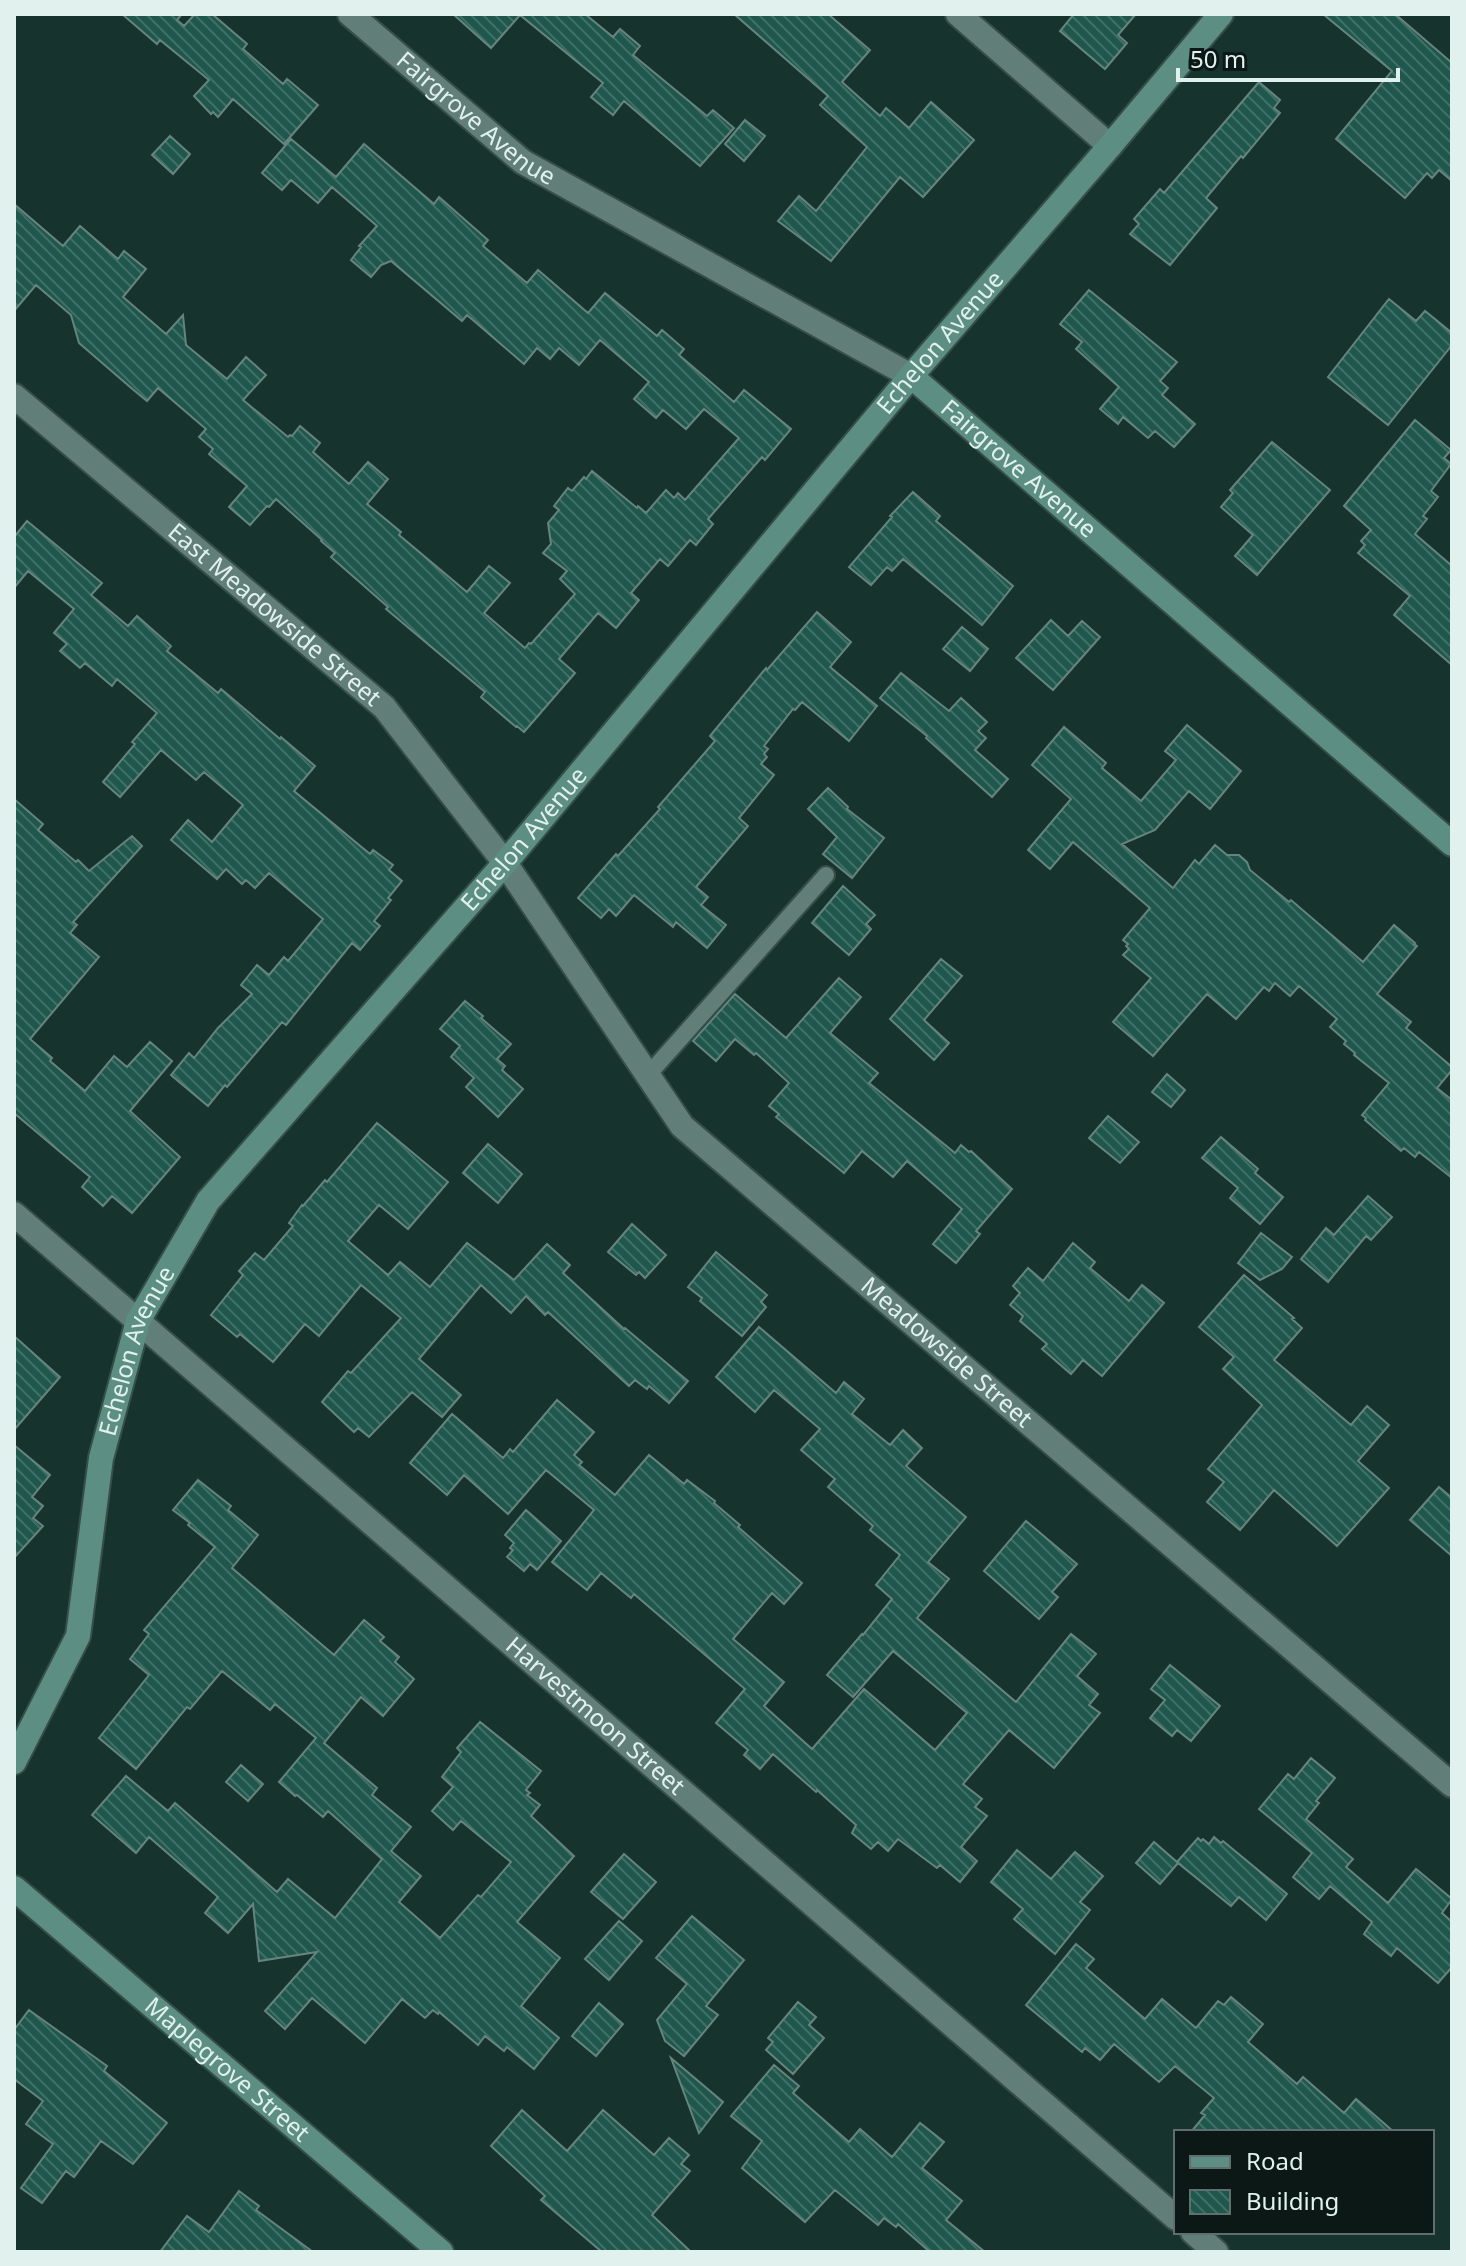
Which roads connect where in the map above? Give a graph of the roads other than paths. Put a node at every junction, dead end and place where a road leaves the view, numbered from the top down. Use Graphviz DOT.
graph roads {
  1 [pos="350,14"];
  2 [pos="958,14"];
  3 [pos="1221,14"];
  4 [pos="1110,146"];
  5 [pos="911,376"];
  6 [pos="14,396"];
  7 [pos="1452,844"];
  8 [pos="505,863"];
  9 [pos="826,875"];
  10 [pos="648,1075"];
  11 [pos="14,1214"];
  12 [pos="138,1321"];
  13 [pos="14,1762"];
  14 [pos="1452,1785"];
  15 [pos="14,1888"];
  16 [pos="1174,2216"];
  17 [pos="1195,2234"];
  18 [pos="441,2252"];
  19 [pos="1216,2252"];
  1 -- 5 [label="street, Fairgrove Avenue"];
  2 -- 4 [label="street"];
  3 -- 4 [label="street, Echelon Avenue"];
  4 -- 5 [label="street, Echelon Avenue"];
  5 -- 7 [label="street, Fairgrove Avenue"];
  5 -- 8 [label="street, Echelon Avenue"];
  6 -- 8 [label="street, East Meadowside Street"];
  8 -- 10 [label="street, Meadowside Street"];
  8 -- 12 [label="street, Echelon Avenue"];
  9 -- 10 [label="lane"];
  10 -- 14 [label="street, Meadowside Street"];
  11 -- 12 [label="street, Harvestmoon Street"];
  12 -- 13 [label="street, Echelon Avenue"];
  12 -- 16 [label="street, Harvestmoon Street"];
  15 -- 18 [label="street, Maplegrove Street"];
  17 -- 19 [label="street"];
}
